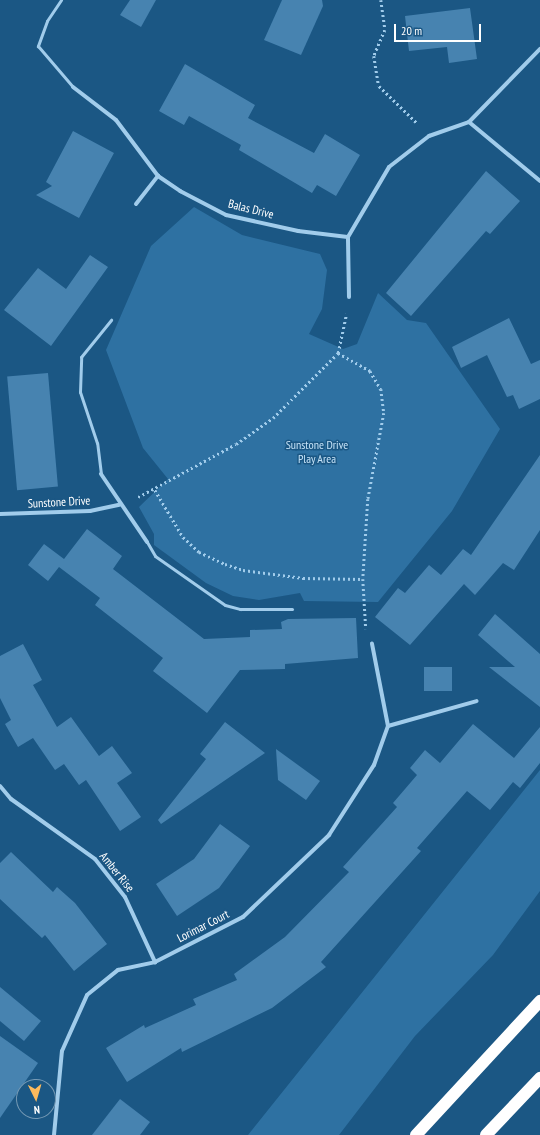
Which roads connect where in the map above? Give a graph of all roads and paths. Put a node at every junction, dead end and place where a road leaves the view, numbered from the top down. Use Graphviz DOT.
graph roads {
  1 [pos="61,0"];
  2 [pos="381,0"];
  3 [pos="540,49"];
  4 [pos="73,87"];
  5 [pos="469,122"];
  6 [pos="429,136"];
  7 [pos="158,176"];
  8 [pos="540,181"];
  9 [pos="136,204"];
  10 [pos="348,237"];
  11 [pos="349,297"];
  12 [pos="111,320"];
  13 [pos="338,354"];
  14 [pos="101,474"];
  15 [pos="155,490"];
  16 [pos="119,505"];
  17 [pos="0,514"];
  18 [pos="147,542"];
  19 [pos="364,579"];
  20 [pos="292,609"];
  21 [pos="372,644"];
  22 [pos="477,701"];
  23 [pos="388,726"];
  24 [pos="0,786"];
  25 [pos="155,962"];
  26 [pos="540,1001"];
  27 [pos="540,1078"];
  28 [pos="54,1135"];
  29 [pos="416,1135"];
  30 [pos="486,1135"];
  1 -- 4 [label="lane"];
  2 -- 6 [label="path"];
  3 -- 5 [label="street"];
  4 -- 7 [label="street, Balas Drive"];
  5 -- 6 [label="street"];
  5 -- 8 [label="street"];
  6 -- 10 [label="street"];
  7 -- 9 [label="street"];
  7 -- 10 [label="street, Balas Drive"];
  10 -- 11 [label="street"];
  11 -- 13 [label="path"];
  12 -- 14 [label="lane"];
  13 -- 15 [label="path"];
  13 -- 19 [label="path"];
  14 -- 16 [label="street"];
  15 -- 16 [label="path"];
  15 -- 19 [label="path"];
  16 -- 17 [label="street, Sunstone Drive"];
  16 -- 18 [label="street"];
  18 -- 20 [label="lane"];
  19 -- 21 [label="path"];
  21 -- 23 [label="street"];
  22 -- 23 [label="street"];
  23 -- 25 [label="street, Lorimar Court"];
  24 -- 25 [label="street, Amber Rise"];
  25 -- 28 [label="street, Lorimar Court"];
  26 -- 29 [label="highway"];
  27 -- 30 [label="highway"];
}
